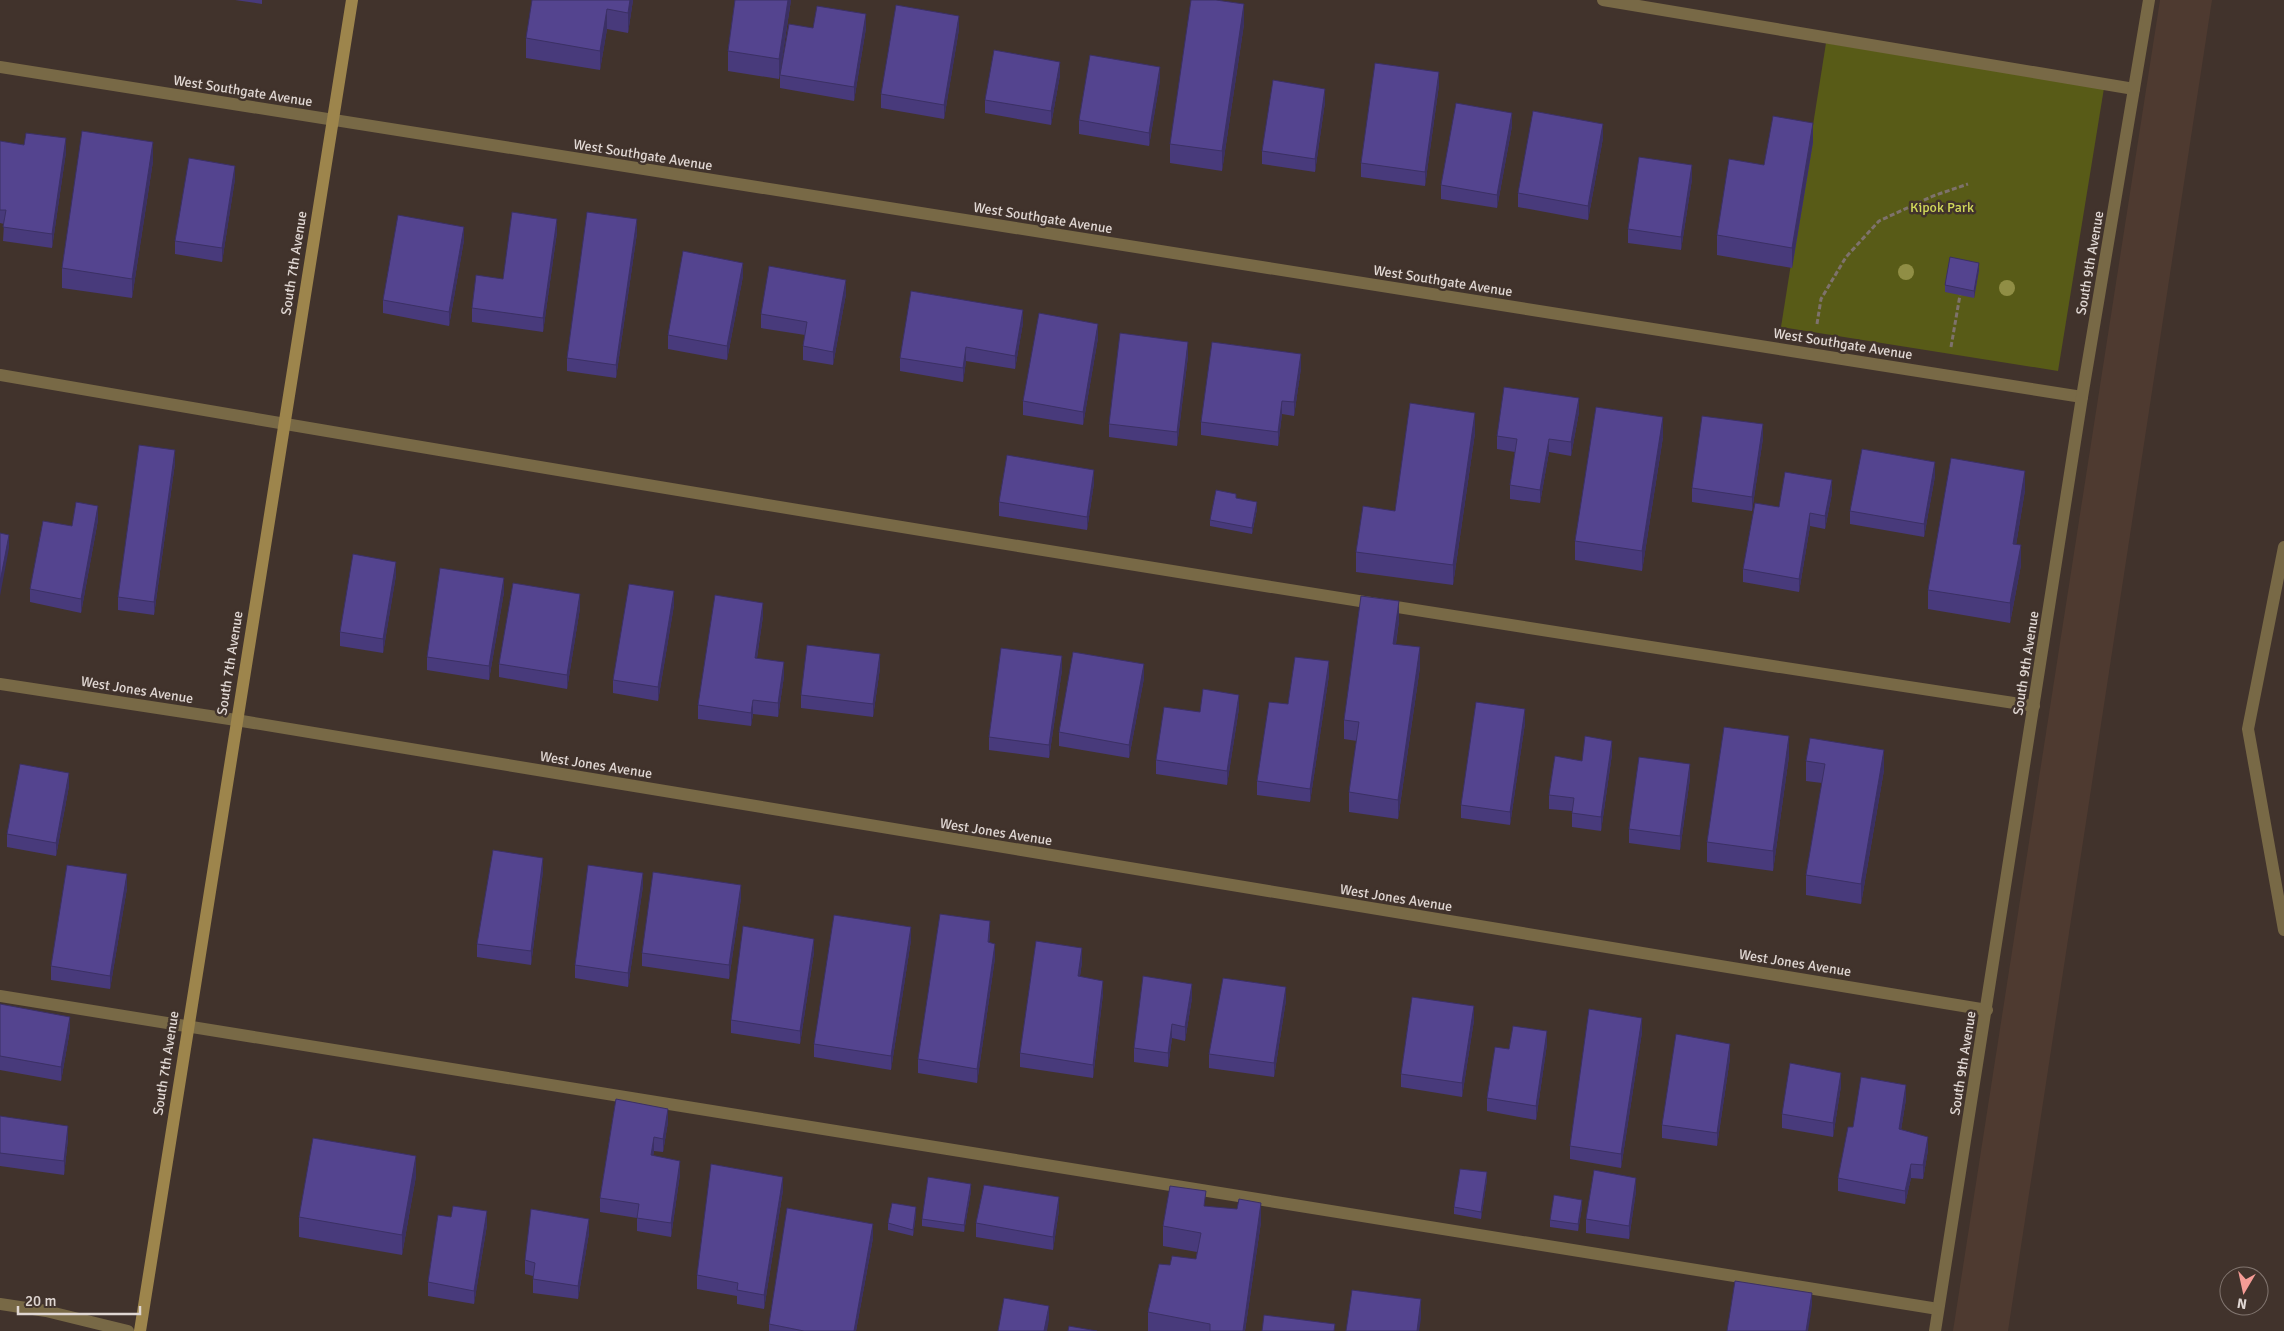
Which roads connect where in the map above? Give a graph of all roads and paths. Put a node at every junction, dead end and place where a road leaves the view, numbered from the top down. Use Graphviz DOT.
graph roads {
  1 [pos="352,0"];
  2 [pos="1603,0"];
  3 [pos="2149,0"];
  4 [pos="0,67"];
  5 [pos="2134,89"];
  6 [pos="332,120"];
  7 [pos="1968,184"];
  8 [pos="1960,294"];
  9 [pos="1818,324"];
  10 [pos="1952,347"];
  11 [pos="0,375"];
  12 [pos="2082,397"];
  13 [pos="283,424"];
  14 [pos="2284,546"];
  15 [pos="0,684"];
  16 [pos="2034,706"];
  17 [pos="236,720"];
  18 [pos="2284,930"];
  19 [pos="0,996"];
  20 [pos="1987,1010"];
  21 [pos="187,1027"];
  22 [pos="0,1304"];
  23 [pos="1938,1309"];
  24 [pos="128,1331"];
  25 [pos="140,1331"];
  26 [pos="1935,1331"];
  1 -- 6 [label="main road, South 7th Avenue"];
  2 -- 5 [label="street"];
  3 -- 5 [label="street, South 9th Avenue"];
  4 -- 6 [label="street, West Southgate Avenue"];
  5 -- 12 [label="street, South 9th Avenue"];
  6 -- 12 [label="street, West Southgate Avenue"];
  6 -- 13 [label="main road, South 7th Avenue"];
  7 -- 9 [label="path"];
  8 -- 10 [label="path"];
  11 -- 13 [label="street"];
  12 -- 16 [label="street, South 9th Avenue"];
  13 -- 16 [label="street"];
  13 -- 17 [label="main road, South 7th Avenue"];
  14 -- 18 [label="street"];
  15 -- 17 [label="street, West Jones Avenue"];
  16 -- 20 [label="street, South 9th Avenue"];
  17 -- 20 [label="street, West Jones Avenue"];
  17 -- 21 [label="main road, South 7th Avenue"];
  19 -- 21 [label="street"];
  20 -- 23 [label="street, South 9th Avenue"];
  21 -- 23 [label="street"];
  21 -- 25 [label="main road, South 7th Avenue"];
  22 -- 24 [label="street"];
  23 -- 26 [label="street, South 9th Avenue"];
}
